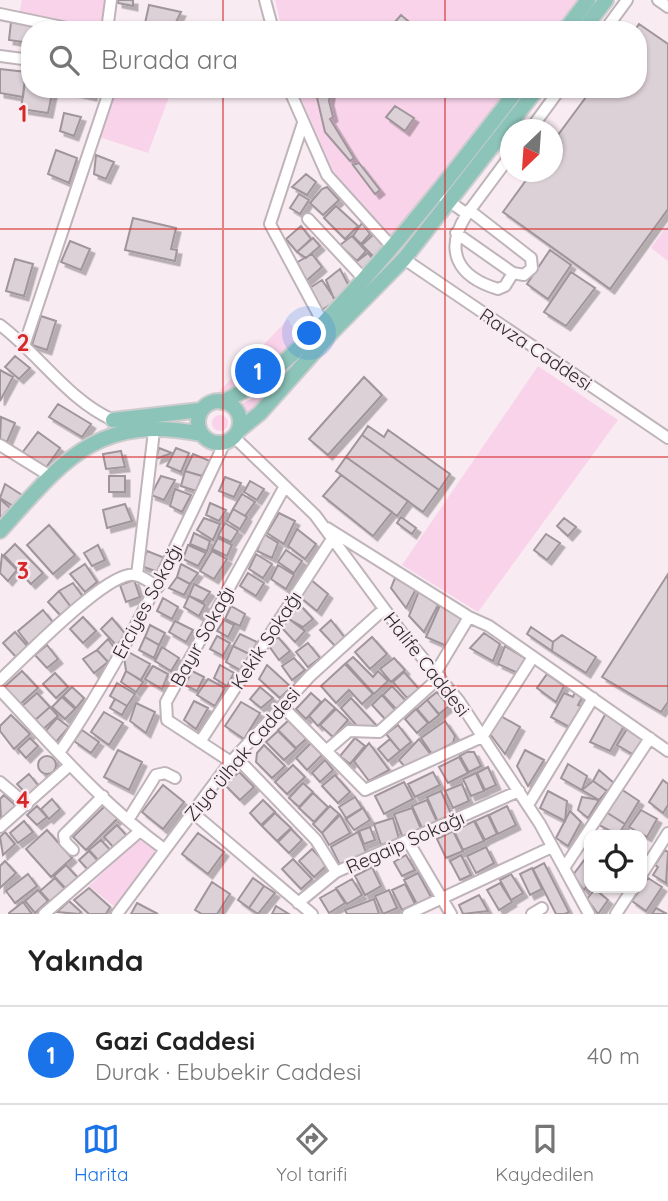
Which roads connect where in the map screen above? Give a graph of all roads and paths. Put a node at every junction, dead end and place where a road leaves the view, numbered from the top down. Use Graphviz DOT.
graph roads {
  1 [pos="111,0"];
  2 [pos="265,0"];
  3 [pos="588,0"];
  4 [pos="606,0"];
  5 [pos="628,0"];
  6 [pos="658,0"];
  7 [pos="668,7"];
  8 [pos="0,14"];
  9 [pos="34,21"];
  10 [pos="108,21"];
  11 [pos="271,21"];
  12 [pos="572,21"];
  13 [pos="590,21"];
  14 [pos="612,21"];
  15 [pos="0,56"];
  16 [pos="21,59"];
  17 [pos="107,98"];
  18 [pos="293,98"];
  19 [pos="511,98"];
  20 [pos="530,98"];
  21 [pos="553,98"];
  22 [pos="538,119"];
  23 [pos="303,123"];
  24 [pos="500,169"];
  25 [pos="437,192"];
  26 [pos="449,202"];
  27 [pos="468,212"];
  28 [pos="308,219"];
  29 [pos="456,233"];
  30 [pos="393,247"];
  31 [pos="404,259"];
  32 [pos="513,273"];
  33 [pos="364,279"];
  34 [pos="0,325"];
  35 [pos="328,327"];
  36 [pos="24,343"];
  37 [pos="222,402"];
  38 [pos="201,411"];
  39 [pos="113,420"];
  40 [pos="154,431"];
  41 [pos="201,434"];
  42 [pos="232,437"];
  43 [pos="668,438"];
  44 [pos="0,444"];
  45 [pos="50,476"];
  46 [pos="285,486"];
  47 [pos="322,525"];
  48 [pos="0,531"];
  49 [pos="332,539"];
  50 [pos="137,575"];
  51 [pos="158,587"];
  52 [pos="384,609"];
  53 [pos="469,617"];
  54 [pos="533,657"];
  55 [pos="438,675"];
  56 [pos="0,680"];
  57 [pos="0,690"];
  58 [pos="593,698"];
  59 [pos="282,706"];
  60 [pos="482,737"];
  61 [pos="650,738"];
  62 [pos="200,742"];
  63 [pos="327,750"];
  64 [pos="668,751"];
  65 [pos="59,753"];
  66 [pos="234,759"];
  67 [pos="70,765"];
  68 [pos="175,778"];
  69 [pos="0,782"];
  70 [pos="519,791"];
  71 [pos="103,796"];
  72 [pos="27,805"];
  73 [pos="527,805"];
  74 [pos="192,812"];
  75 [pos="128,820"];
  76 [pos="0,827"];
  77 [pos="139,831"];
  78 [pos="668,832"];
  79 [pos="408,841"];
  80 [pos="552,847"];
  81 [pos="164,849"];
  82 [pos="73,850"];
  83 [pos="647,866"];
  84 [pos="564,868"];
  85 [pos="336,872"];
  86 [pos="630,893"];
  87 [pos="442,900"];
  88 [pos="298,903"];
  89 [pos="44,914"];
  90 [pos="117,914"];
  91 [pos="312,914"];
  92 [pos="408,914"];
  93 [pos="451,914"];
  94 [pos="589,914"];
  95 [pos="616,914"];
  1 -- 10 [label="street"];
  2 -- 11 [label="street"];
  3 -- 12 [label="main road"];
  4 -- 13 [label="main road"];
  5 -- 14 [label="street"];
  6 -- 7 [label="street"];
  8 -- 9 [label="street"];
  15 -- 16 [label="street"];
  17 -- 36 [label="street"];
  18 -- 23 [label="street"];
  19 -- 25 [label="main road"];
  20 -- 26 [label="main road"];
  21 -- 22 [label="street"];
  23 -- 30 [label="street"];
  23 -- 35 [label="street"];
  24 -- 27 [label="street"];
  25 -- 26 [label="street"];
  25 -- 30 [label="main road"];
  26 -- 27 [label="street"];
  26 -- 31 [label="main road"];
  27 -- 29 [label="street"];
  27 -- 32 [label="street"];
  28 -- 33 [label="street"];
  29 -- 32 [label="street"];
  29 -- 32 [label="street"];
  30 -- 31 [label="main road"];
  30 -- 33 [label="main road"];
  31 -- 35 [label="main road"];
  31 -- 43 [label="street, Ravza Caddesi"];
  33 -- 35 [label="main road"];
  34 -- 36 [label="street"];
  35 -- 37 [label="main road"];
  35 -- 42 [label="main road"];
  36 -- 39 [label="street"];
  37 -- 38 [label="main road"];
  37 -- 42 [label="main road"];
  38 -- 39 [label="main road"];
  38 -- 41 [label="main road"];
  39 -- 40 [label="main road"];
  40 -- 41 [label="main road"];
  40 -- 45 [label="main road"];
  40 -- 50 [label="street"];
  41 -- 42 [label="main road"];
  42 -- 46 [label="street, Halife Caddesi"];
  42 -- 51 [label="street, Erciyes Sokağı"];
  44 -- 45 [label="street"];
  45 -- 48 [label="main road"];
  46 -- 47 [label="street, Halife Caddesi"];
  46 -- 62 [label="street, Bayır Sokağı"];
  47 -- 49 [label="street, Halife Caddesi"];
  47 -- 53 [label="street"];
  49 -- 52 [label="street, Halife Caddesi"];
  49 -- 62 [label="street, Kekik Sokağı"];
  50 -- 51 [label="street"];
  50 -- 56 [label="street"];
  51 -- 65 [label="street, Erciyes Sokağı"];
  52 -- 55 [label="street, Halife Caddesi"];
  52 -- 59 [label="street, Ziya ülhak Caddesi"];
  53 -- 54 [label="street"];
  53 -- 55 [label="street"];
  54 -- 58 [label="street"];
  54 -- 60 [label="street"];
  55 -- 60 [label="street, Halife Caddesi"];
  55 -- 63 [label="street"];
  57 -- 65 [label="street"];
  58 -- 61 [label="street"];
  58 -- 73 [label="street"];
  59 -- 63 [label="street"];
  59 -- 66 [label="street, Ziya ülhak Caddesi"];
  60 -- 63 [label="street"];
  60 -- 70 [label="street, Halife Caddesi"];
  61 -- 64 [label="street"];
  61 -- 84 [label="street"];
  62 -- 66 [label="street, Bayır Sokağı"];
  65 -- 67 [label="street"];
  66 -- 74 [label="street, Ziya ülhak Caddesi"];
  66 -- 85 [label="street, Bayır Sokağı"];
  67 -- 71 [label="street"];
  67 -- 72 [label="street"];
  68 -- 75 [label="street"];
  69 -- 72 [label="street"];
  70 -- 73 [label="street, Halife Caddesi"];
  70 -- 79 [label="street, Regaip Sokağı"];
  71 -- 75 [label="street"];
  71 -- 82 [label="street"];
  72 -- 76 [label="street"];
  73 -- 80 [label="street, Halife Caddesi"];
  74 -- 81 [label="street, Ziya ülhak Caddesi"];
  74 -- 88 [label="street"];
  75 -- 77 [label="street"];
  77 -- 81 [label="street"];
  77 -- 89 [label="street"];
  78 -- 83 [label="street"];
  79 -- 85 [label="street, Regaip Sokağı"];
  79 -- 87 [label="street"];
  80 -- 84 [label="street, Halife Caddesi"];
  80 -- 87 [label="street"];
  81 -- 90 [label="street, Ziya ülhak Caddesi"];
  84 -- 94 [label="street, Halife Caddesi"];
  85 -- 88 [label="street, Regaip Sokağı"];
  86 -- 95 [label="street"];
  87 -- 92 [label="street"];
  87 -- 93 [label="street"];
  88 -- 91 [label="street"];
}
